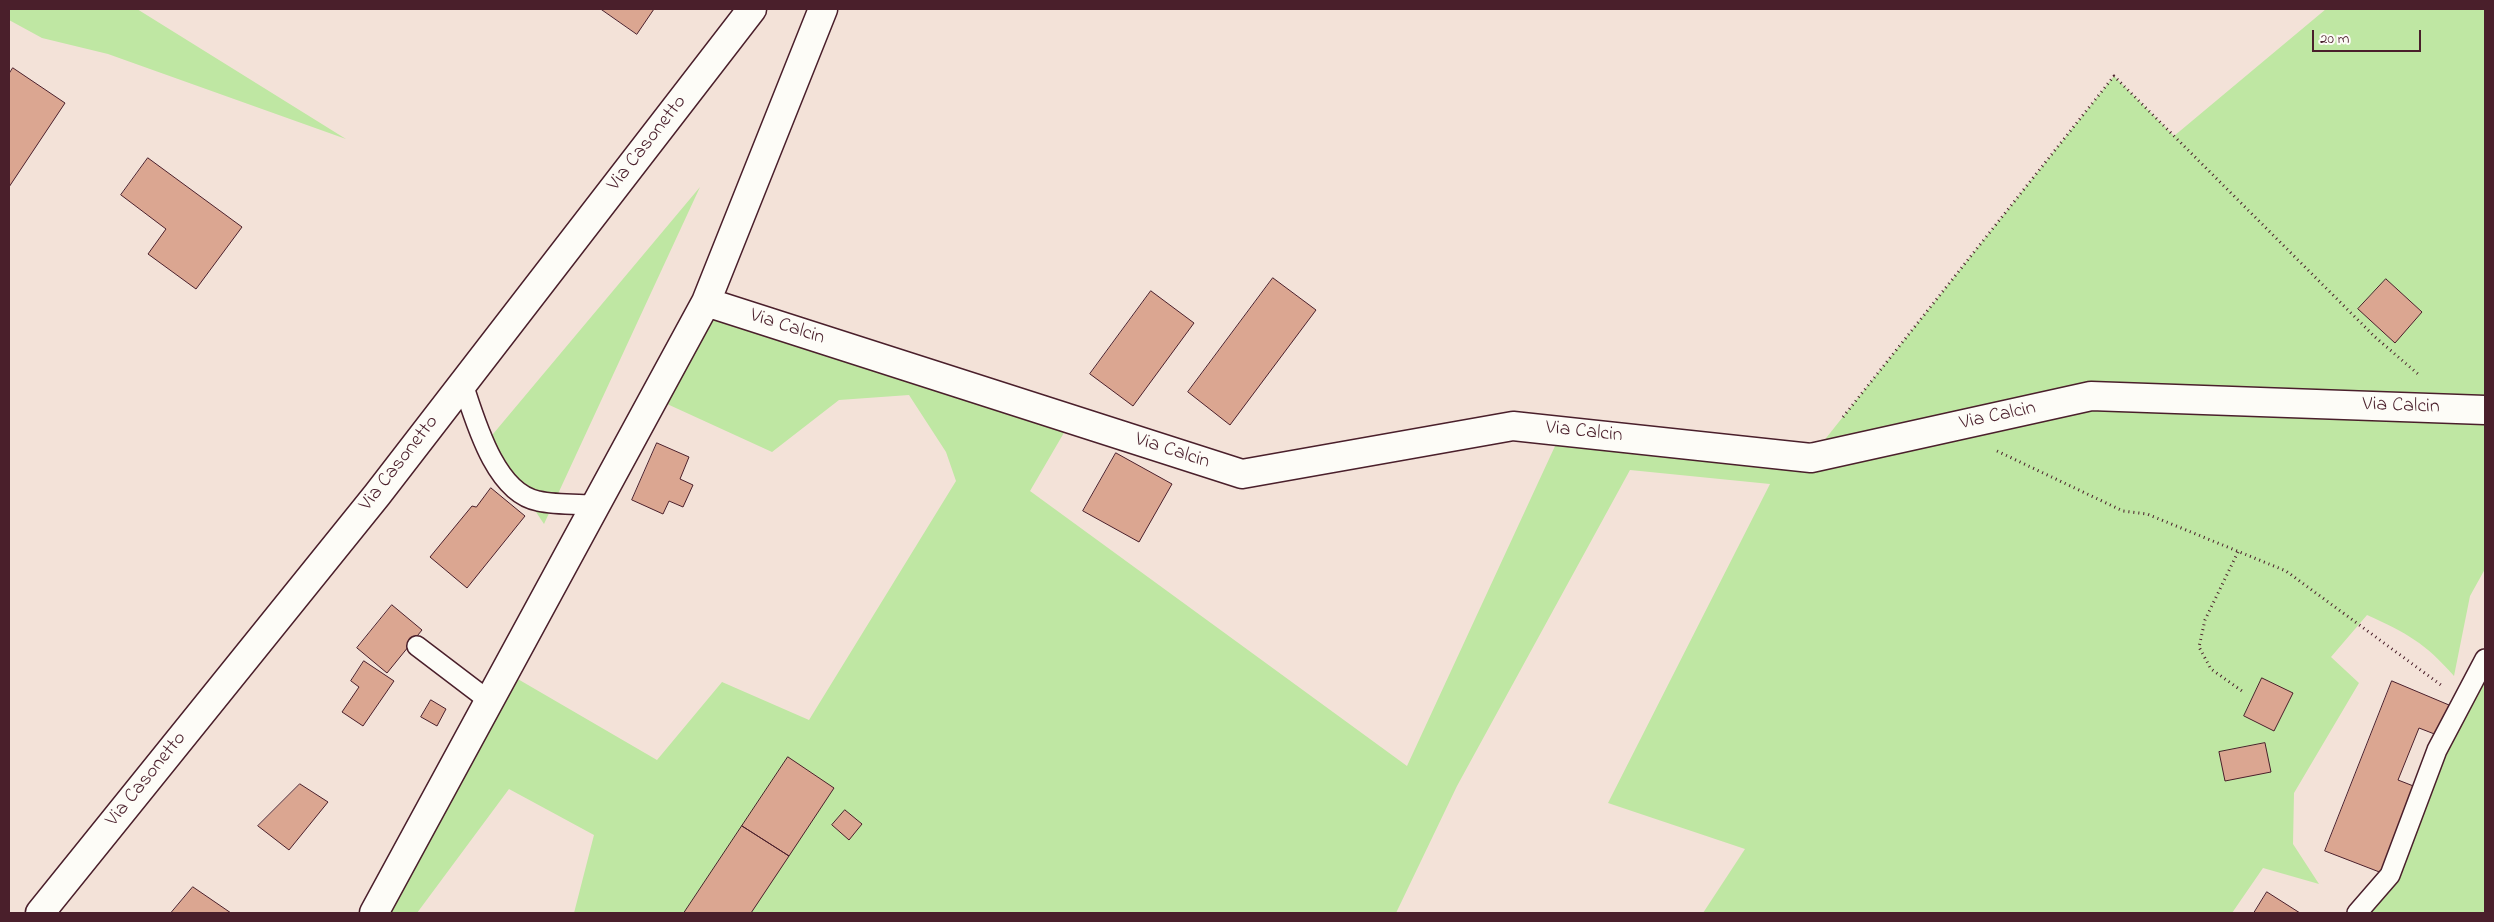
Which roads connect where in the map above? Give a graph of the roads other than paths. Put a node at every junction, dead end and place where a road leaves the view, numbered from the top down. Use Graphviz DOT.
graph roads {
  1 [pos="752,9"];
  2 [pos="823,9"];
  3 [pos="706,302"];
  4 [pos="463,384"];
  5 [pos="2485,410"];
  6 [pos="595,505"];
  7 [pos="417,646"];
  8 [pos="2485,659"];
  9 [pos="488,700"];
  10 [pos="40,913"];
  11 [pos="374,913"];
  12 [pos="2357,913"];
  1 -- 4 [label="street, Via Casonetto"];
  2 -- 3 [label="street"];
  3 -- 5 [label="street, Via Calcin"];
  3 -- 6 [label="street"];
  4 -- 6 [label="lane"];
  4 -- 10 [label="street, Via Casonetto"];
  6 -- 9 [label="street"];
  7 -- 9 [label="lane"];
  8 -- 12 [label="lane"];
  9 -- 11 [label="street"];
}
